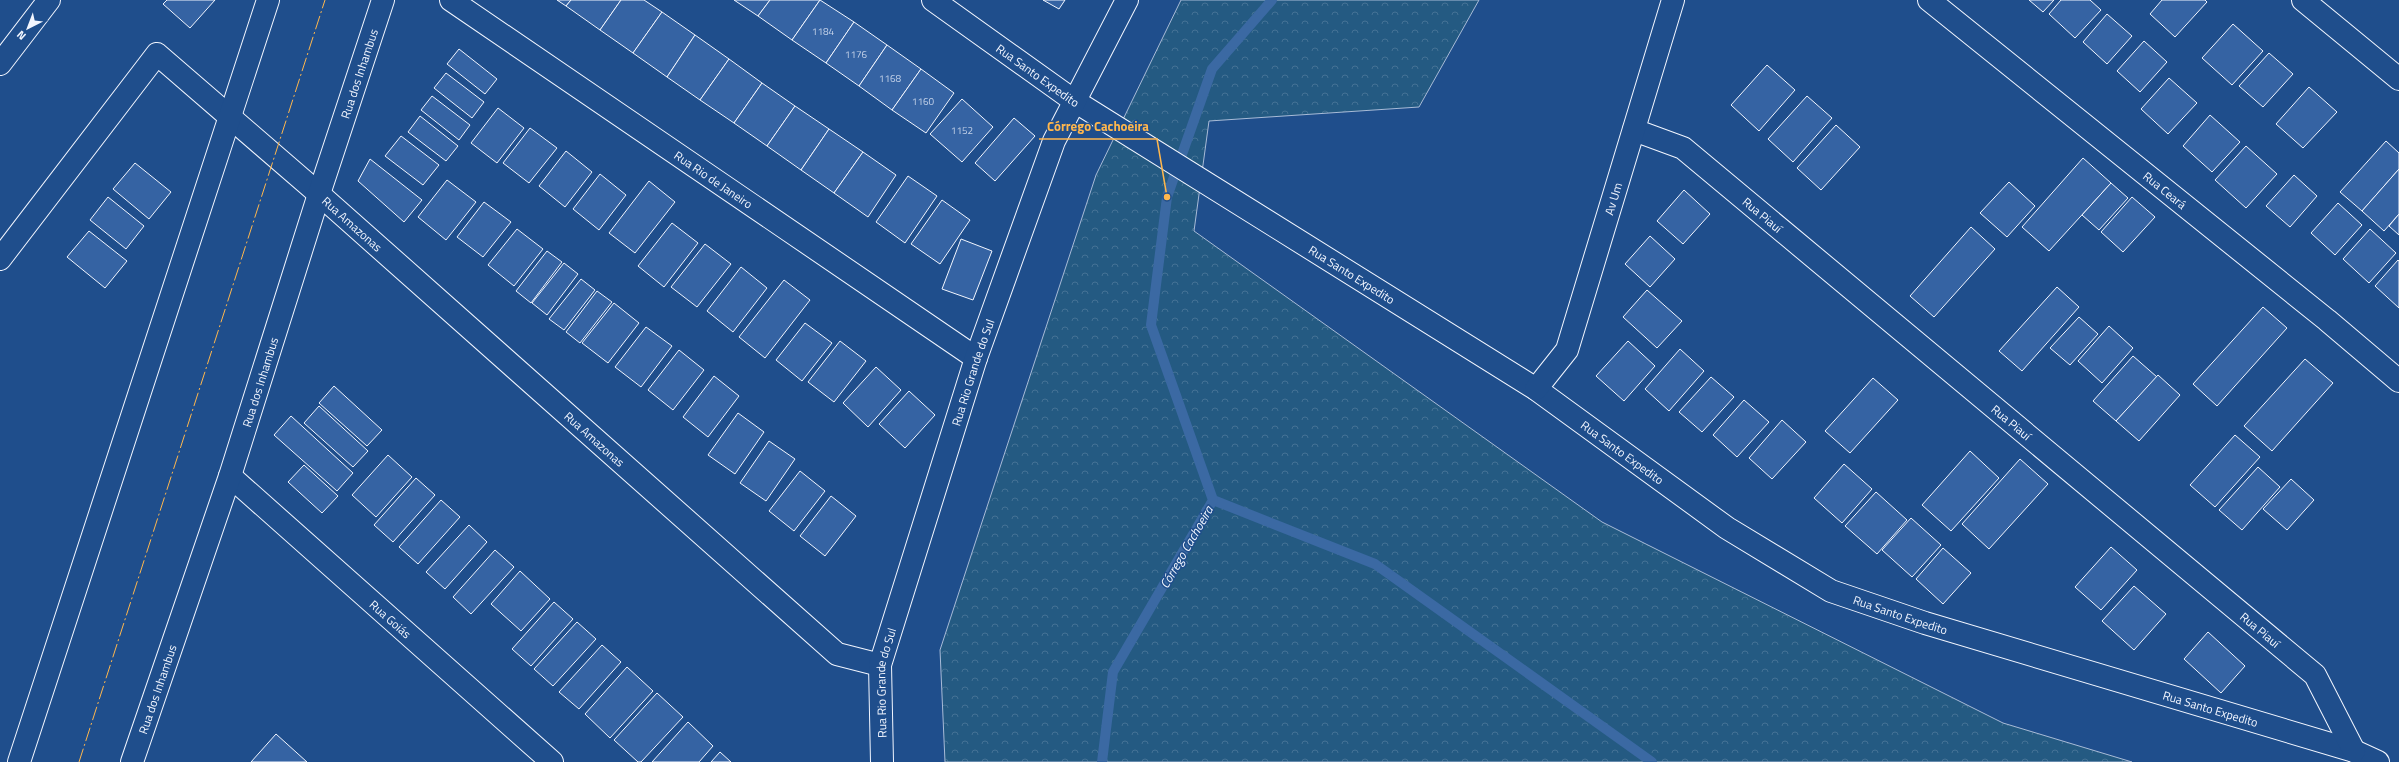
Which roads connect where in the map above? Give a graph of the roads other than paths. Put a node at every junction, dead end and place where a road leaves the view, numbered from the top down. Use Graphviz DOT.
graph roads {
  1 [pos="49,0"];
  2 [pos="268,0"];
  3 [pos="383,0"];
  4 [pos="452,0"];
  5 [pos="934,0"];
  6 [pos="1127,0"];
  7 [pos="1673,0"];
  8 [pos="1929,0"];
  9 [pos="2303,0"];
  10 [pos="0,64"];
  11 [pos="2399,79"];
  12 [pos="1073,100"];
  13 [pos="230,118"];
  14 [pos="1634,130"];
  15 [pos="319,194"];
  16 [pos="0,259"];
  17 [pos="976,358"];
  18 [pos="2399,381"];
  19 [pos="1536,389"];
  20 [pos="230,476"];
  21 [pos="880,665"];
  22 [pos="2354,751"];
  23 [pos="19,762"];
  24 [pos="132,762"];
  25 [pos="552,762"];
  26 [pos="882,762"];
  27 [pos="2378,762"];
  1 -- 10 [label="street"];
  2 -- 13 [label="street"];
  3 -- 15 [label="street, Rua dos Inhambus"];
  4 -- 17 [label="street, Rua Rio de Janeiro"];
  5 -- 12 [label="street, Rua Santo Expedito"];
  6 -- 12 [label="street, Rua Rio Grande do Sul"];
  7 -- 14 [label="street, Av Um"];
  8 -- 18 [label="street, Rua Ceará"];
  9 -- 11 [label="street"];
  12 -- 17 [label="street, Rua Rio Grande do Sul"];
  12 -- 19 [label="street, Rua Santo Expedito"];
  13 -- 15 [label="street, Rua Amazonas"];
  13 -- 16 [label="street, Rua Amazonas"];
  13 -- 23 [label="street"];
  14 -- 19 [label="street, Av Um"];
  14 -- 22 [label="street, Rua Piauí"];
  15 -- 20 [label="street, Rua dos Inhambus"];
  15 -- 21 [label="street, Rua Amazonas"];
  17 -- 21 [label="street, Rua Rio Grande do Sul"];
  19 -- 22 [label="street, Rua Santo Expedito"];
  20 -- 24 [label="street, Rua dos Inhambus"];
  20 -- 25 [label="street, Rua Goiás"];
  21 -- 26 [label="street, Rua Rio Grande do Sul"];
  22 -- 27 [label="street, Rua Santo Expedito"];
}
